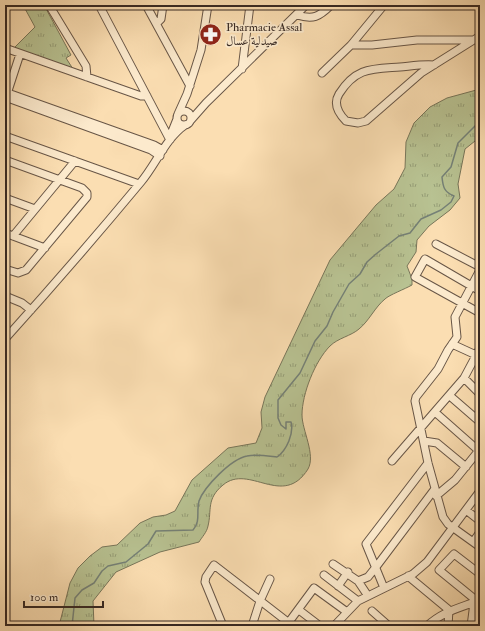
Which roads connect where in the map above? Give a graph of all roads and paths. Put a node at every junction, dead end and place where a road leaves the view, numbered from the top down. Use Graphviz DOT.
graph roads {
  1 [pos="50,5"];
  2 [pos="99,5"];
  3 [pos="146,5"];
  4 [pos="163,5"];
  5 [pos="208,5"];
  6 [pos="306,5"];
  7 [pos="331,5"];
  8 [pos="384,5"];
  9 [pos="251,6"];
  10 [pos="297,15"];
  11 [pos="157,23"];
  12 [pos="480,36"];
  13 [pos="473,40"];
  14 [pos="351,45"];
  15 [pos="5,48"];
  16 [pos="20,54"];
  17 [pos="434,65"];
  18 [pos="242,69"];
  19 [pos="322,74"];
  20 [pos="87,77"];
  21 [pos="190,86"];
  22 [pos="187,94"];
  23 [pos="6,95"];
  24 [pos="147,96"];
  25 [pos="206,103"];
  26 [pos="188,111"];
  27 [pos="177,117"];
  28 [pos="188,123"];
  29 [pos="5,136"];
  30 [pos="171,138"];
  31 [pos="162,153"];
  32 [pos="5,160"];
  33 [pos="75,162"];
  34 [pos="59,179"];
  35 [pos="139,184"];
  36 [pos="5,198"];
  37 [pos="35,209"];
  38 [pos="5,233"];
  39 [pos="13,236"];
  40 [pos="436,244"];
  41 [pos="45,248"];
  42 [pos="5,269"];
  43 [pos="480,269"];
  44 [pos="471,287"];
  45 [pos="480,291"];
  46 [pos="5,296"];
  47 [pos="462,304"];
  48 [pos="31,310"];
  49 [pos="480,313"];
  50 [pos="5,339"];
  51 [pos="452,344"];
  52 [pos="480,348"];
  53 [pos="476,355"];
  54 [pos="464,378"];
  55 [pos="480,394"];
  56 [pos="450,396"];
  57 [pos="436,413"];
  58 [pos="480,422"];
  59 [pos="421,430"];
  60 [pos="424,441"];
  61 [pos="479,450"];
  62 [pos="392,461"];
  63 [pos="428,463"];
  64 [pos="466,467"];
  65 [pos="480,491"];
  66 [pos="435,493"];
  67 [pos="466,510"];
  68 [pos="480,521"];
  69 [pos="453,528"];
  70 [pos="480,532"];
  71 [pos="473,542"];
  72 [pos="480,547"];
  73 [pos="333,564"];
  74 [pos="376,567"];
  75 [pos="348,572"];
  76 [pos="480,574"];
  77 [pos="324,575"];
  78 [pos="408,576"];
  79 [pos="270,579"];
  80 [pos="358,582"];
  81 [pos="338,586"];
  82 [pos="384,588"];
  83 [pos="368,596"];
  84 [pos="260,601"];
  85 [pos="477,601"];
  86 [pos="358,602"];
  87 [pos="299,610"];
  88 [pos="449,610"];
  89 [pos="372,611"];
  90 [pos="347,612"];
  91 [pos="288,624"];
  92 [pos="223,626"];
  93 [pos="252,626"];
  94 [pos="320,626"];
  95 [pos="334,626"];
  96 [pos="389,626"];
  97 [pos="427,626"];
  98 [pos="448,626"];
  99 [pos="471,626"];
  1 -- 20 [label="street"];
  2 -- 24 [label="street"];
  3 -- 11 [label="street"];
  4 -- 11 [label="street"];
  5 -- 21 [label="street"];
  6 -- 10 [label="street"];
  7 -- 10 [label="street"];
  8 -- 14 [label="street"];
  9 -- 18 [label="street"];
  10 -- 18 [label="street"];
  11 -- 21 [label="street"];
  12 -- 13 [label="street"];
  13 -- 14 [label="street"];
  13 -- 17 [label="street"];
  14 -- 19 [label="street"];
  15 -- 16 [label="street"];
  16 -- 20 [label="street"];
  16 -- 23 [label="street"];
  17 -- 17 [label="street"];
  18 -- 25 [label="street"];
  20 -- 24 [label="street"];
  21 -- 22 [label="street"];
  22 -- 26 [label="street"];
  22 -- 27 [label="street"];
  23 -- 31 [label="street"];
  24 -- 30 [label="street"];
  25 -- 26 [label="street"];
  25 -- 28 [label="street"];
  26 -- 27 [label="street"];
  26 -- 28 [label="street"];
  27 -- 28 [label="street"];
  27 -- 30 [label="street"];
  28 -- 30 [label="street"];
  29 -- 33 [label="street"];
  30 -- 31 [label="street"];
  31 -- 35 [label="street"];
  32 -- 34 [label="street"];
  33 -- 34 [label="street"];
  33 -- 35 [label="street"];
  34 -- 37 [label="street"];
  34 -- 41 [label="street"];
  35 -- 48 [label="street"];
  36 -- 37 [label="street"];
  37 -- 39 [label="street"];
  38 -- 39 [label="street"];
  39 -- 41 [label="street"];
  40 -- 43 [label="street"];
  41 -- 42 [label="street"];
  43 -- 44 [label="street"];
  44 -- 45 [label="street"];
  44 -- 47 [label="street"];
  44 -- 47 [label="street"];
  46 -- 48 [label="street"];
  47 -- 49 [label="street"];
  47 -- 51 [label="street"];
  48 -- 50 [label="street"];
  51 -- 53 [label="street"];
  51 -- 59 [label="street"];
  52 -- 53 [label="street"];
  53 -- 54 [label="street"];
  54 -- 55 [label="street"];
  54 -- 56 [label="street"];
  56 -- 57 [label="street"];
  56 -- 58 [label="street"];
  57 -- 59 [label="street"];
  57 -- 61 [label="street"];
  59 -- 60 [label="street"];
  59 -- 62 [label="street"];
  60 -- 63 [label="street"];
  60 -- 64 [label="street"];
  61 -- 64 [label="street"];
  63 -- 66 [label="street"];
  63 -- 74 [label="street"];
  64 -- 66 [label="street"];
  65 -- 67 [label="street"];
  66 -- 69 [label="street"];
  66 -- 74 [label="street"];
  67 -- 68 [label="street"];
  67 -- 69 [label="street"];
  69 -- 71 [label="street"];
  69 -- 78 [label="street"];
  70 -- 71 [label="street"];
  71 -- 72 [label="street"];
  73 -- 75 [label="street"];
  74 -- 80 [label="street"];
  74 -- 82 [label="street"];
  75 -- 80 [label="street"];
  75 -- 81 [label="street"];
  76 -- 85 [label="street"];
  77 -- 81 [label="street"];
  78 -- 82 [label="street"];
  78 -- 88 [label="street"];
  79 -- 84 [label="street"];
  80 -- 83 [label="street"];
  81 -- 86 [label="street"];
  82 -- 83 [label="street"];
  83 -- 86 [label="street"];
  84 -- 91 [label="street"];
  84 -- 92 [label="street"];
  84 -- 93 [label="street"];
  85 -- 88 [label="street"];
  85 -- 99 [label="street"];
  86 -- 90 [label="street"];
  87 -- 90 [label="street"];
  87 -- 91 [label="street"];
  87 -- 94 [label="street"];
  88 -- 97 [label="street"];
  88 -- 98 [label="street"];
  89 -- 96 [label="street"];
  90 -- 95 [label="street"];
}
